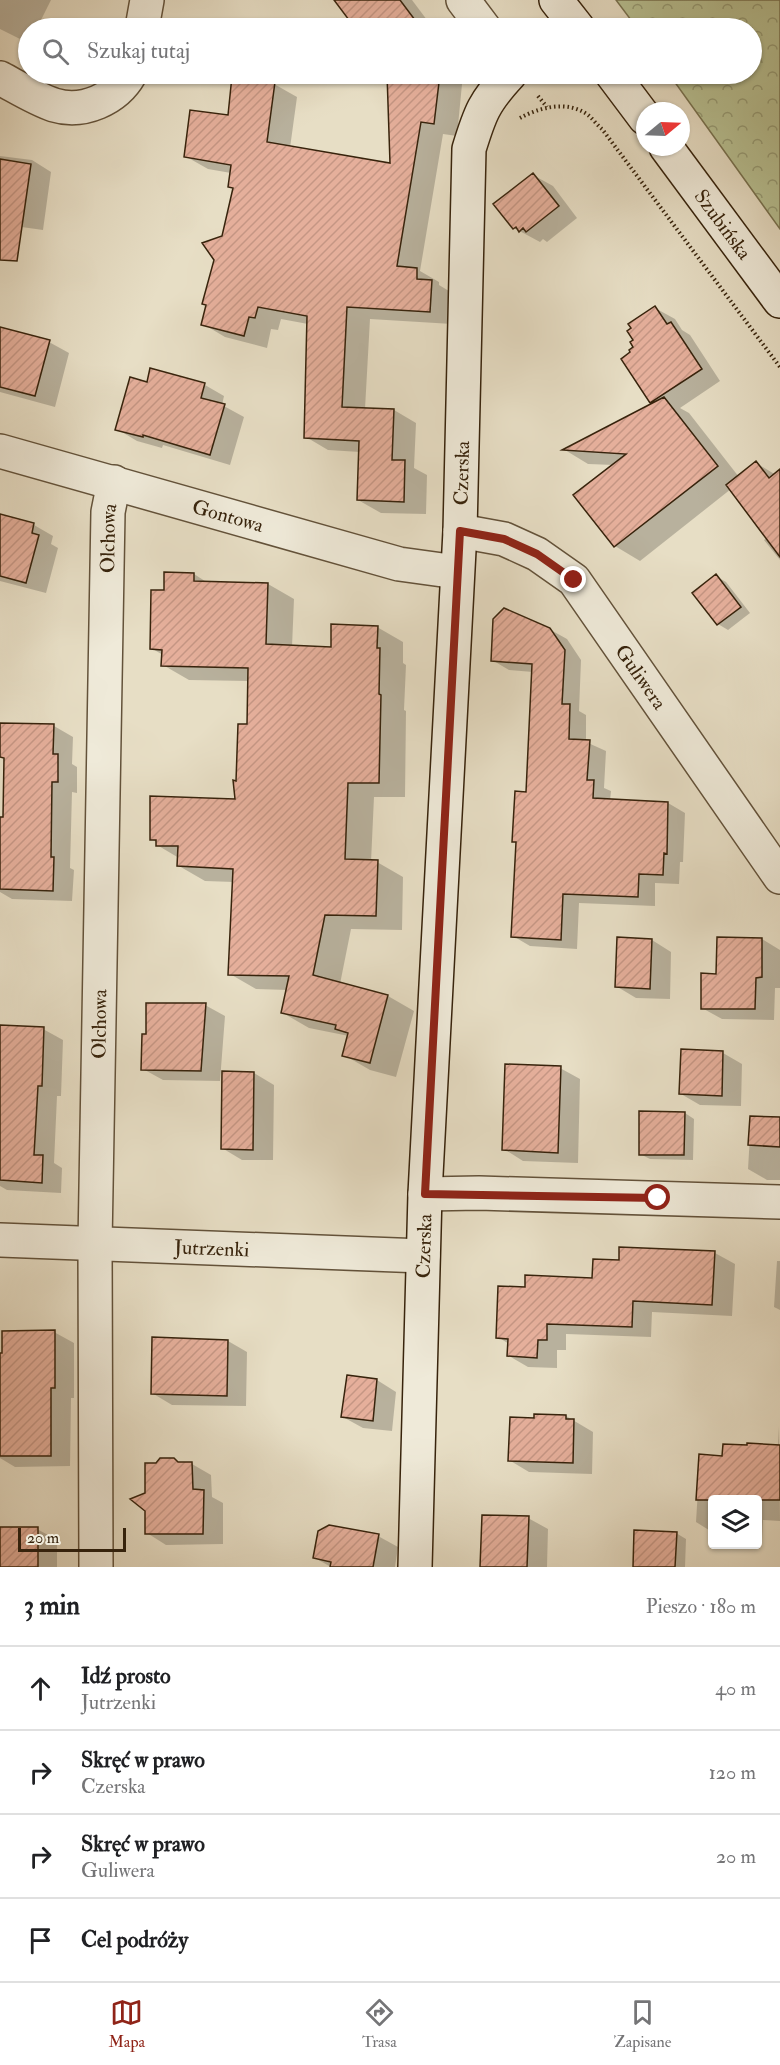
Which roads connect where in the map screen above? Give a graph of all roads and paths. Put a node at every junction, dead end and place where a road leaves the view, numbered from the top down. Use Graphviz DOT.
graph roads {
  1 [pos="147,0"];
  2 [pos="463,0"];
  3 [pos="144,18"];
  4 [pos="476,18"];
  5 [pos="0,78"];
  6 [pos="124,84"];
  7 [pos="500,84"];
  8 [pos="620,84"];
  9 [pos="636,106"];
  10 [pos="547,107"];
  11 [pos="673,156"];
  12 [pos="780,301"];
  13 [pos="780,368"];
  14 [pos="0,451"];
  15 [pos="114,482"];
  16 [pos="460,531"];
  17 [pos="457,573"];
  18 [pos="780,877"];
  19 [pos="425,1194"];
  20 [pos="780,1202"];
  21 [pos="0,1240"];
  22 [pos="95,1244"];
  23 [pos="423,1256"];
  24 [pos="96,1567"];
  25 [pos="415,1567"];
  1 -- 3 [label="street"];
  2 -- 4 [label="street"];
  5 -- 6 [label="street"];
  7 -- 16 [label="street, Czerska"];
  8 -- 9 [label="street"];
  10 -- 13 [label="path"];
  11 -- 12 [label="street, Szubińska"];
  14 -- 15 [label="street, Gontowa"];
  15 -- 17 [label="street, Gontowa"];
  15 -- 22 [label="street, Olchowa"];
  16 -- 17 [label="street, Czerska"];
  16 -- 18 [label="street, Guliwera"];
  17 -- 19 [label="street, Czerska"];
  19 -- 20 [label="street"];
  19 -- 23 [label="street, Czerska"];
  21 -- 22 [label="street, Jutrzenki"];
  22 -- 23 [label="street, Jutrzenki"];
  22 -- 24 [label="street, Olchowa"];
  23 -- 25 [label="street, Czerska"];
}
